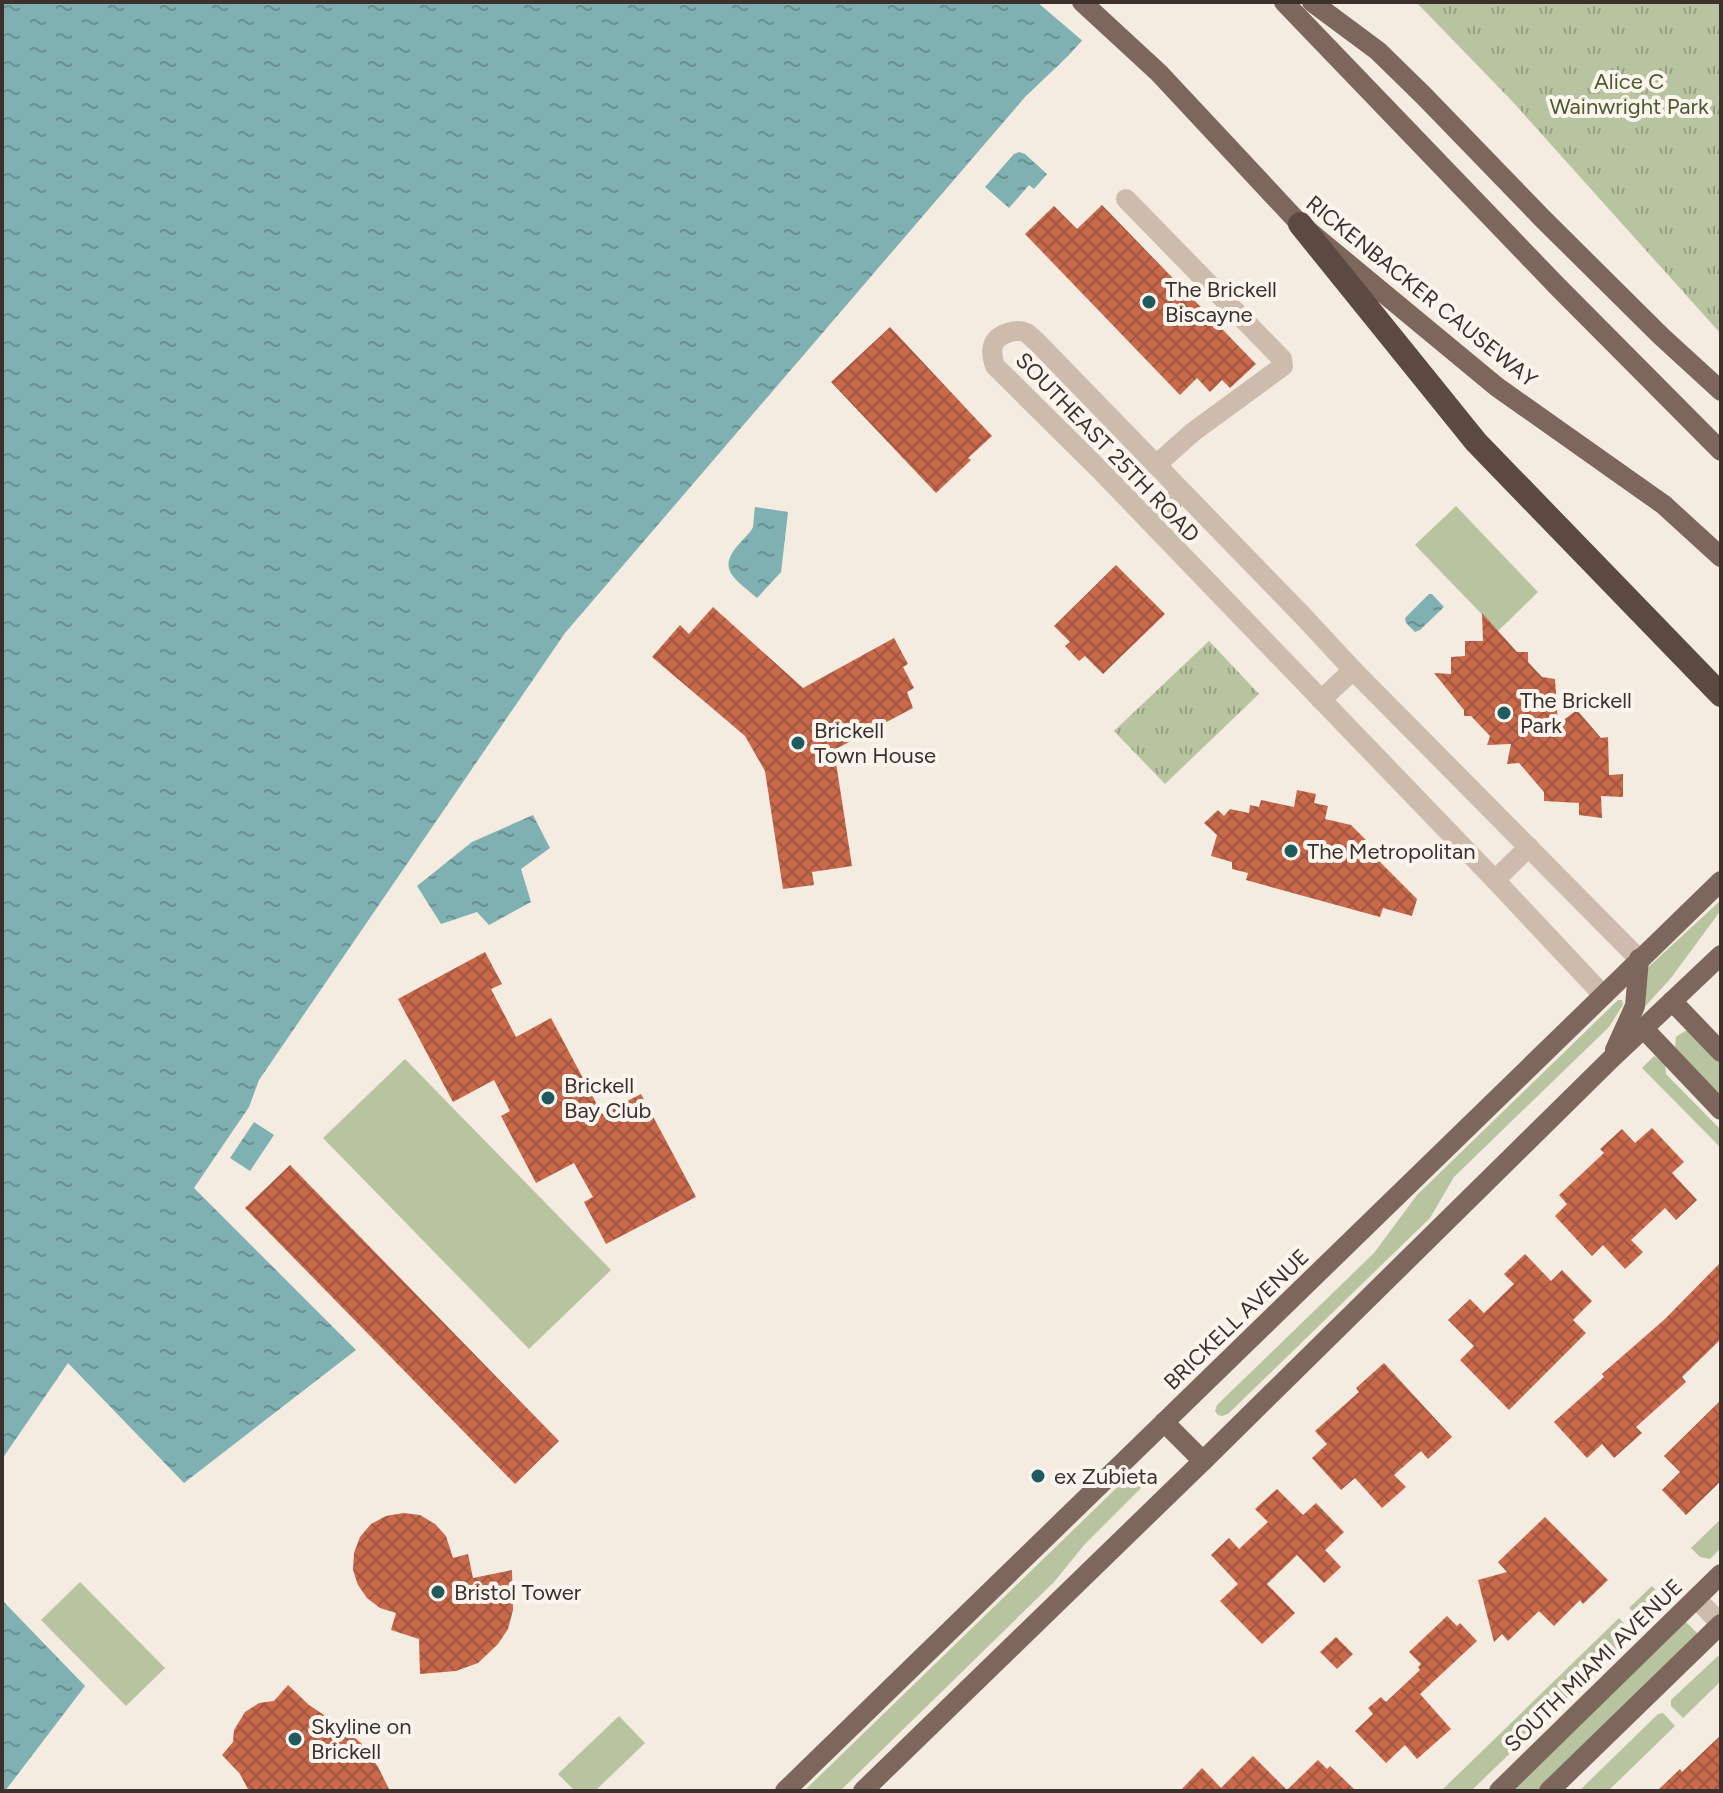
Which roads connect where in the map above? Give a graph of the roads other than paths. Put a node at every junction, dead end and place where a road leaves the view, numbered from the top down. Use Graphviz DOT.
graph roads {
  1 [pos="1082,2"];
  2 [pos="1284,2"];
  3 [pos="1312,2"];
  4 [pos="1126,199"];
  5 [pos="1300,224"];
  6 [pos="1721,391"];
  7 [pos="1721,451"];
  8 [pos="1156,465"];
  9 [pos="1182,493"];
  10 [pos="1150,521"];
  11 [pos="1721,557"];
  12 [pos="1353,670"];
  13 [pos="1721,695"];
  14 [pos="1321,700"];
  15 [pos="1529,847"];
  16 [pos="1495,880"];
  17 [pos="1721,881"];
  18 [pos="1721,955"];
  19 [pos="1639,959"];
  20 [pos="1603,995"];
  21 [pos="1672,1001"];
  22 [pos="1644,1029"];
  23 [pos="1721,1052"];
  24 [pos="1611,1059"];
  25 [pos="1721,1110"];
  26 [pos="1164,1422"];
  27 [pos="1203,1461"];
  28 [pos="1721,1575"];
  29 [pos="1696,1598"];
  30 [pos="1721,1624"];
  31 [pos="785,1791"];
  32 [pos="863,1791"];
  33 [pos="1499,1791"];
  34 [pos="1549,1791"];
  1 -- 5 [label="main road, RICKENBACKER CAUSEWAY"];
  2 -- 7 [label="main road"];
  3 -- 6 [label="main road"];
  4 -- 8 [label="street"];
  5 -- 11 [label="main road, RICKENBACKER CAUSEWAY"];
  5 -- 13 [label="highway"];
  8 -- 9 [label="street, SOUTHEAST 25TH ROAD"];
  8 -- 10 [label="street, SOUTHEAST 25TH ROAD"];
  9 -- 10 [label="street"];
  9 -- 12 [label="street, SOUTHEAST 25TH ROAD"];
  10 -- 14 [label="street, SOUTHEAST 25TH ROAD"];
  12 -- 14 [label="street"];
  12 -- 15 [label="street, SOUTHEAST 25TH ROAD"];
  14 -- 16 [label="street, SOUTHEAST 25TH ROAD"];
  15 -- 16 [label="street"];
  15 -- 19 [label="street, SOUTHEAST 25TH ROAD"];
  16 -- 20 [label="street, SOUTHEAST 25TH ROAD"];
  17 -- 19 [label="main road, BRICKELL AVENUE"];
  18 -- 21 [label="main road"];
  19 -- 20 [label="main road, BRICKELL AVENUE"];
  19 -- 24 [label="main road"];
  20 -- 26 [label="main road, BRICKELL AVENUE"];
  21 -- 22 [label="main road"];
  21 -- 23 [label="main road"];
  22 -- 24 [label="main road"];
  22 -- 25 [label="main road"];
  24 -- 27 [label="main road"];
  26 -- 27 [label="main road"];
  26 -- 31 [label="main road, BRICKELL AVENUE"];
  27 -- 32 [label="main road"];
  28 -- 29 [label="main road, SOUTH MIAMI AVENUE"];
  29 -- 30 [label="street"];
  29 -- 33 [label="main road, SOUTH MIAMI AVENUE"];
  30 -- 34 [label="main road"];
}
